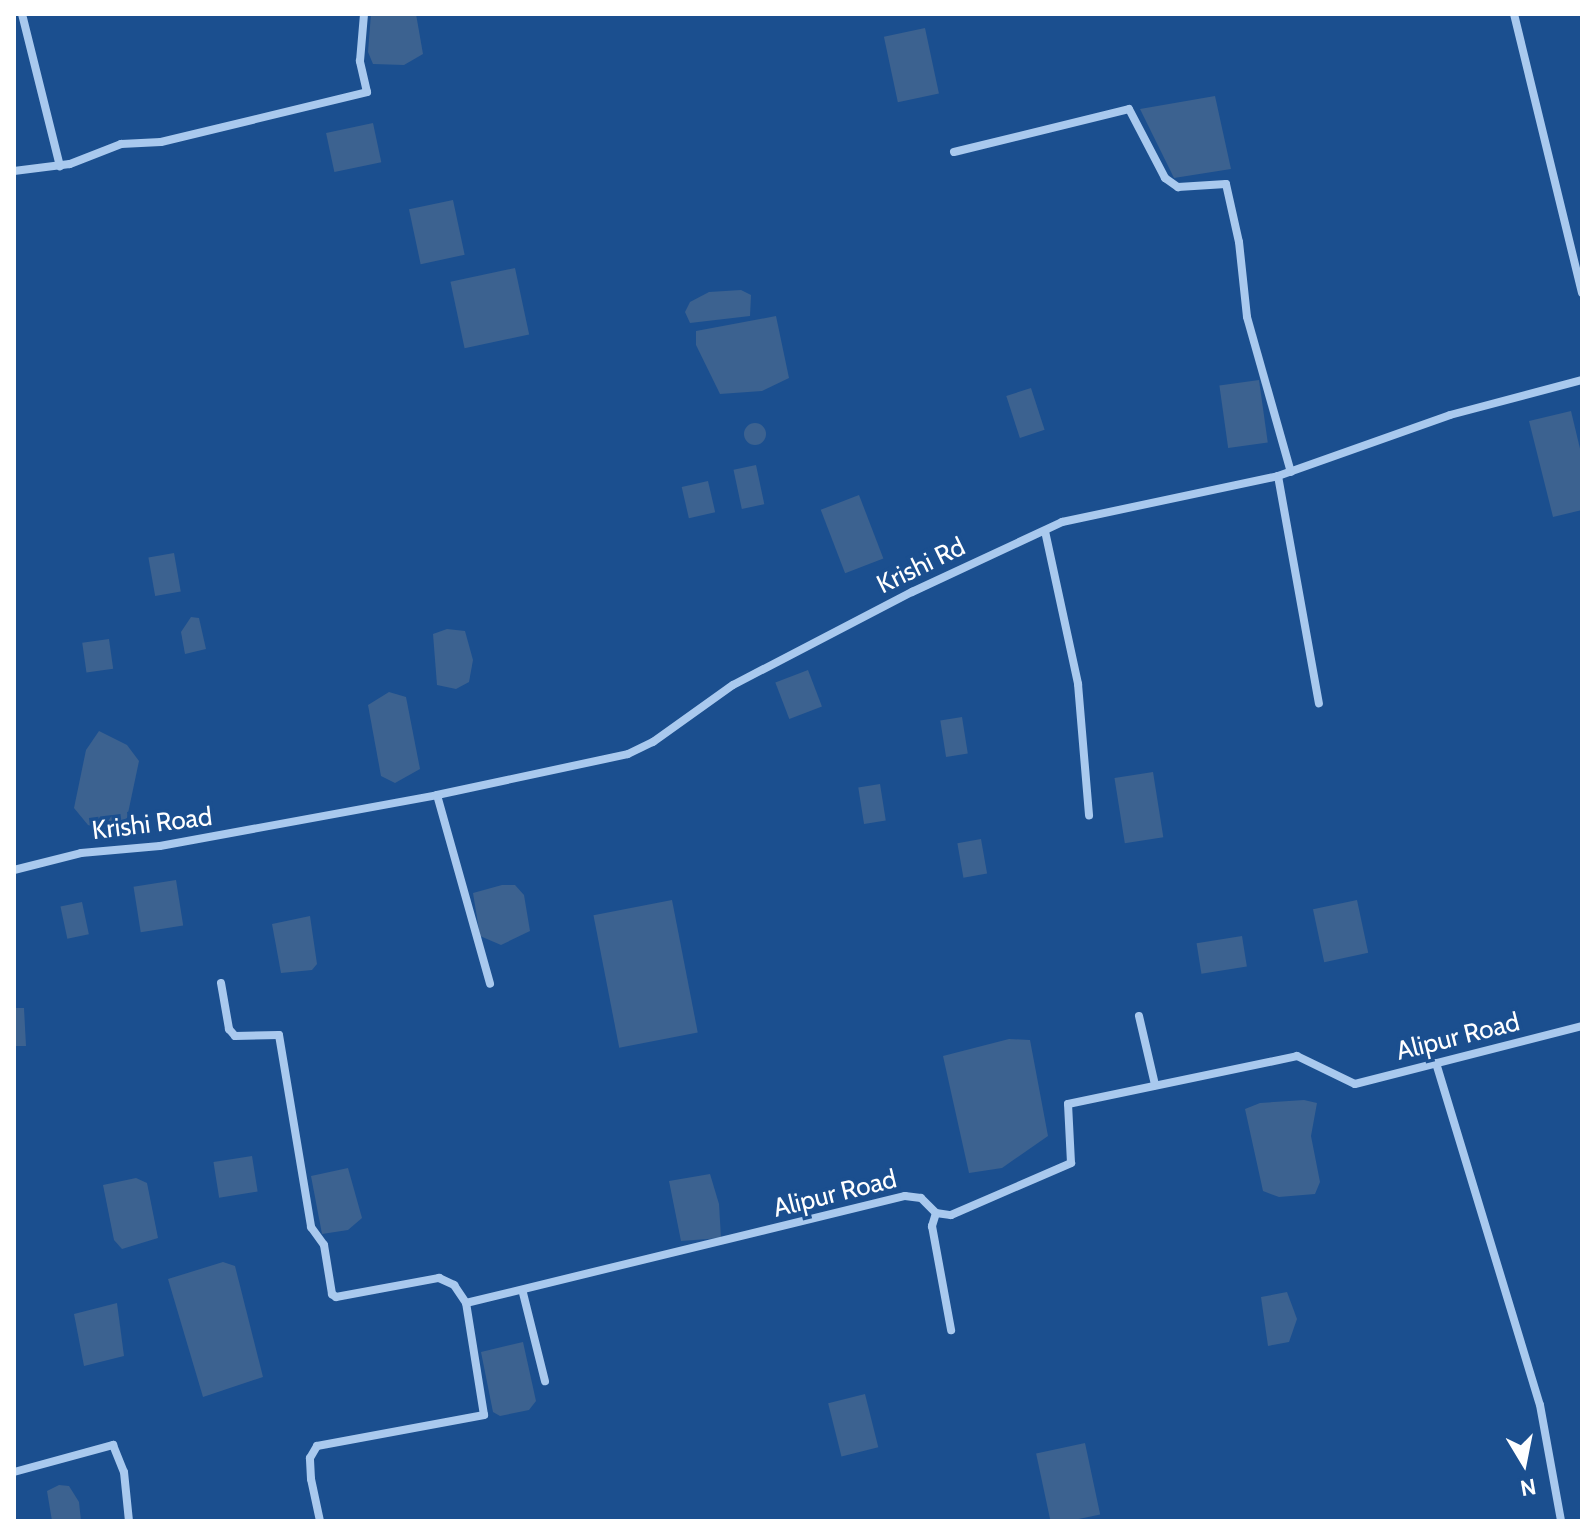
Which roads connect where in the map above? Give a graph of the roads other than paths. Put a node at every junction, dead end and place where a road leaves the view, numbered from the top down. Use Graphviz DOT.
graph roads {
  1 [pos="22,14"];
  2 [pos="364,14"];
  3 [pos="1514,14"];
  4 [pos="954,152"];
  5 [pos="60,166"];
  6 [pos="14,171"];
  7 [pos="1582,293"];
  8 [pos="1582,380"];
  9 [pos="1291,472"];
  10 [pos="1278,476"];
  11 [pos="1045,531"];
  12 [pos="1319,703"];
  13 [pos="437,795"];
  14 [pos="1089,816"];
  15 [pos="297,821"];
  16 [pos="14,870"];
  17 [pos="221,983"];
  18 [pos="490,984"];
  19 [pos="1139,1016"];
  20 [pos="1582,1026"];
  21 [pos="1436,1063"];
  22 [pos="1155,1085"];
  23 [pos="936,1213"];
  24 [pos="523,1293"];
  25 [pos="466,1303"];
  26 [pos="951,1330"];
  27 [pos="545,1381"];
  28 [pos="14,1472"];
  29 [pos="129,1521"];
  30 [pos="320,1521"];
  31 [pos="1561,1521"];
  1 -- 5 [label="street"];
  2 -- 5 [label="street"];
  3 -- 7 [label="street"];
  4 -- 9 [label="street"];
  5 -- 6 [label="street"];
  8 -- 9 [label="street, Krishi Rd"];
  9 -- 10 [label="street, Krishi Rd"];
  10 -- 11 [label="street, Krishi Rd"];
  10 -- 12 [label="street"];
  11 -- 13 [label="street, Krishi Rd"];
  11 -- 14 [label="street"];
  13 -- 15 [label="street, Krishi Rd"];
  13 -- 18 [label="street"];
  15 -- 16 [label="street, Krishi Road"];
  17 -- 25 [label="street"];
  19 -- 22 [label="street"];
  20 -- 21 [label="street, Alipur Road"];
  21 -- 22 [label="street, Alipur Road"];
  21 -- 31 [label="street"];
  22 -- 23 [label="street, Alipur Road"];
  23 -- 24 [label="street, Alipur Road"];
  23 -- 26 [label="street"];
  24 -- 25 [label="street, Alipur Road"];
  24 -- 27 [label="street"];
  25 -- 30 [label="street"];
  28 -- 29 [label="street"];
}
